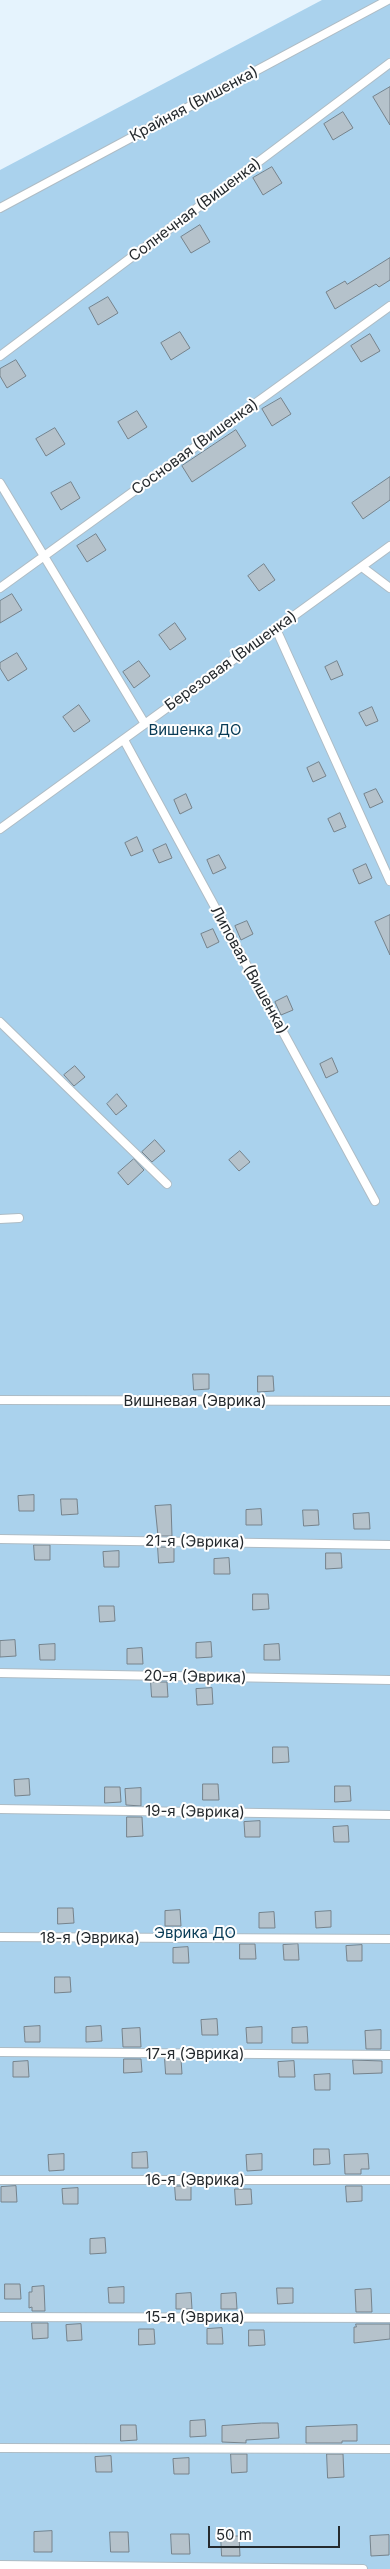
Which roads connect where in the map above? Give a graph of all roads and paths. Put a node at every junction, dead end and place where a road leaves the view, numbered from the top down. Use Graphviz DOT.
graph roads {
  1 [pos="388,0"];
  2 [pos="390,63"];
  3 [pos="0,208"];
  4 [pos="390,306"];
  5 [pos="0,356"];
  6 [pos="0,483"];
  7 [pos="390,546"];
  8 [pos="44,556"];
  9 [pos="362,567"];
  10 [pos="0,588"];
  11 [pos="390,588"];
  12 [pos="276,629"];
  13 [pos="145,724"];
  14 [pos="124,740"];
  15 [pos="0,829"];
  16 [pos="390,880"];
  17 [pos="0,1022"];
  18 [pos="167,1184"];
  19 [pos="375,1201"];
  20 [pos="19,1218"];
  21 [pos="0,1219"];
  22 [pos="0,1400"];
  23 [pos="390,1401"];
  24 [pos="0,1539"];
  25 [pos="390,1545"];
  26 [pos="0,1673"];
  27 [pos="390,1680"];
  28 [pos="0,1809"];
  29 [pos="390,1814"];
  30 [pos="0,1938"];
  31 [pos="390,1939"];
  32 [pos="0,2052"];
  33 [pos="390,2055"];
  34 [pos="0,2180"];
  35 [pos="390,2180"];
  36 [pos="0,2317"];
  37 [pos="390,2318"];
  38 [pos="0,2448"];
  39 [pos="390,2449"];
  40 [pos="0,2565"];
  41 [pos="363,2569"];
  1 -- 3 [label="lane, Крайняя (Вишенка)"];
  2 -- 5 [label="lane, Солнечная (Вишенка)"];
  4 -- 8 [label="lane, Сосновая (Вишенка)"];
  6 -- 8 [label="lane"];
  7 -- 9 [label="lane, Березовая (Вишенка)"];
  8 -- 10 [label="lane, Сосновая (Вишенка)"];
  8 -- 13 [label="lane"];
  9 -- 11 [label="lane"];
  9 -- 12 [label="lane, Березовая (Вишенка)"];
  12 -- 13 [label="lane, Березовая (Вишенка)"];
  12 -- 16 [label="lane"];
  13 -- 14 [label="lane, Березовая (Вишенка)"];
  14 -- 15 [label="lane, Березовая (Вишенка)"];
  14 -- 19 [label="lane, Липовая (Вишенка)"];
  17 -- 18 [label="lane"];
  20 -- 21 [label="lane"];
  22 -- 23 [label="lane, Вишневая (Эврика)"];
  24 -- 25 [label="lane, 21-я (Эврика)"];
  26 -- 27 [label="lane, 20-я (Эврика)"];
  28 -- 29 [label="lane, 19-я (Эврика)"];
  30 -- 31 [label="lane, 18-я (Эврика)"];
  32 -- 33 [label="lane, 17-я (Эврика)"];
  34 -- 35 [label="lane, 16-я (Эврика)"];
  36 -- 37 [label="lane, 15-я (Эврика)"];
  38 -- 39 [label="lane"];
  40 -- 41 [label="lane"];
}
